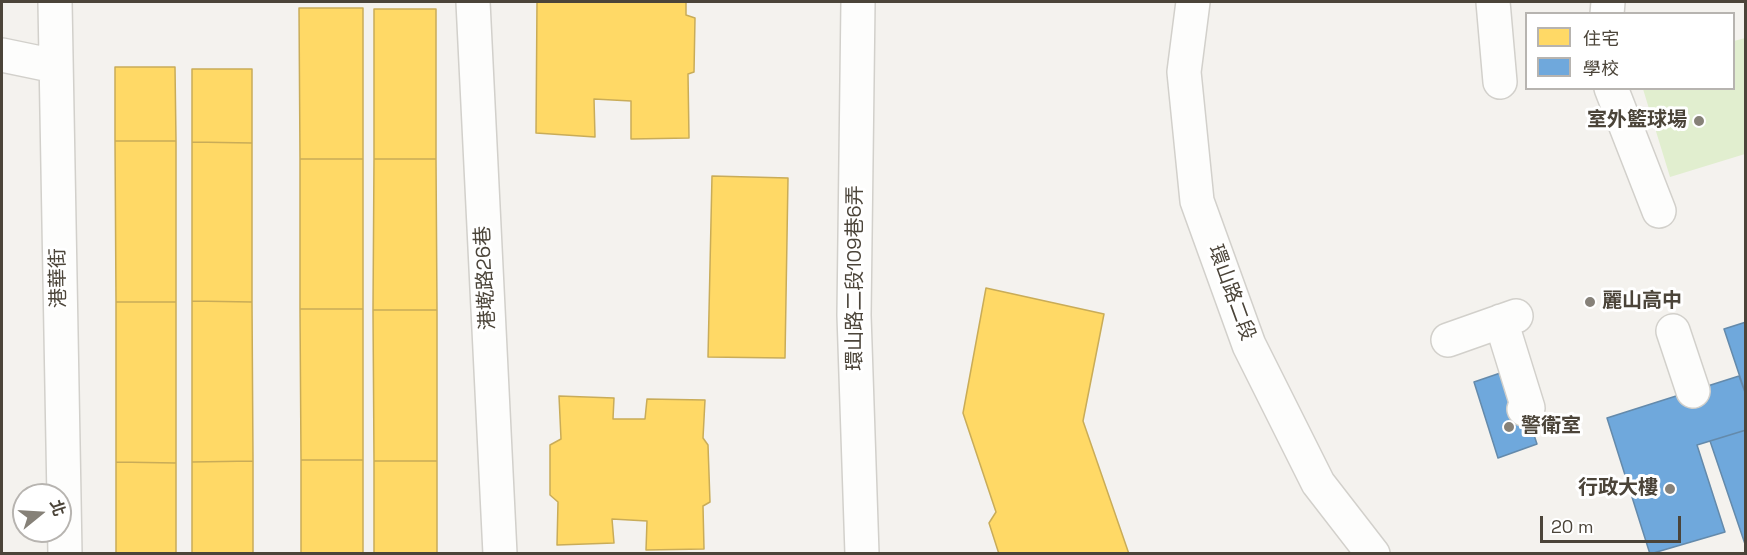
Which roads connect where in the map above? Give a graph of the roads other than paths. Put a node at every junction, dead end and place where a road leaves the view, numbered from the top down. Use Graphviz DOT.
graph roads {
  1 [pos="55,2"];
  2 [pos="472,2"];
  3 [pos="858,2"];
  4 [pos="1193,2"];
  5 [pos="1493,2"];
  6 [pos="2,55"];
  7 [pos="55,66"];
  8 [pos="1500,82"];
  9 [pos="1612,90"];
  10 [pos="1659,211"];
  11 [pos="1672,331"];
  12 [pos="1448,340"];
  13 [pos="1693,391"];
  14 [pos="1524,409"];
  15 [pos="65,554"];
  16 [pos="500,554"];
  17 [pos="862,554"];
  18 [pos="1373,554"];
  1 -- 7 [label="street, 港華街"];
  2 -- 16 [label="street, 港墘路26巷"];
  3 -- 17 [label="street, 環山路二段109巷6弄"];
  4 -- 18 [label="street, 環山路二段"];
  5 -- 8 [label="street"];
  6 -- 7 [label="street"];
  7 -- 15 [label="street, 港華街"];
  9 -- 10 [label="street"];
  11 -- 13 [label="street"];
  12 -- 14 [label="street"];
}
